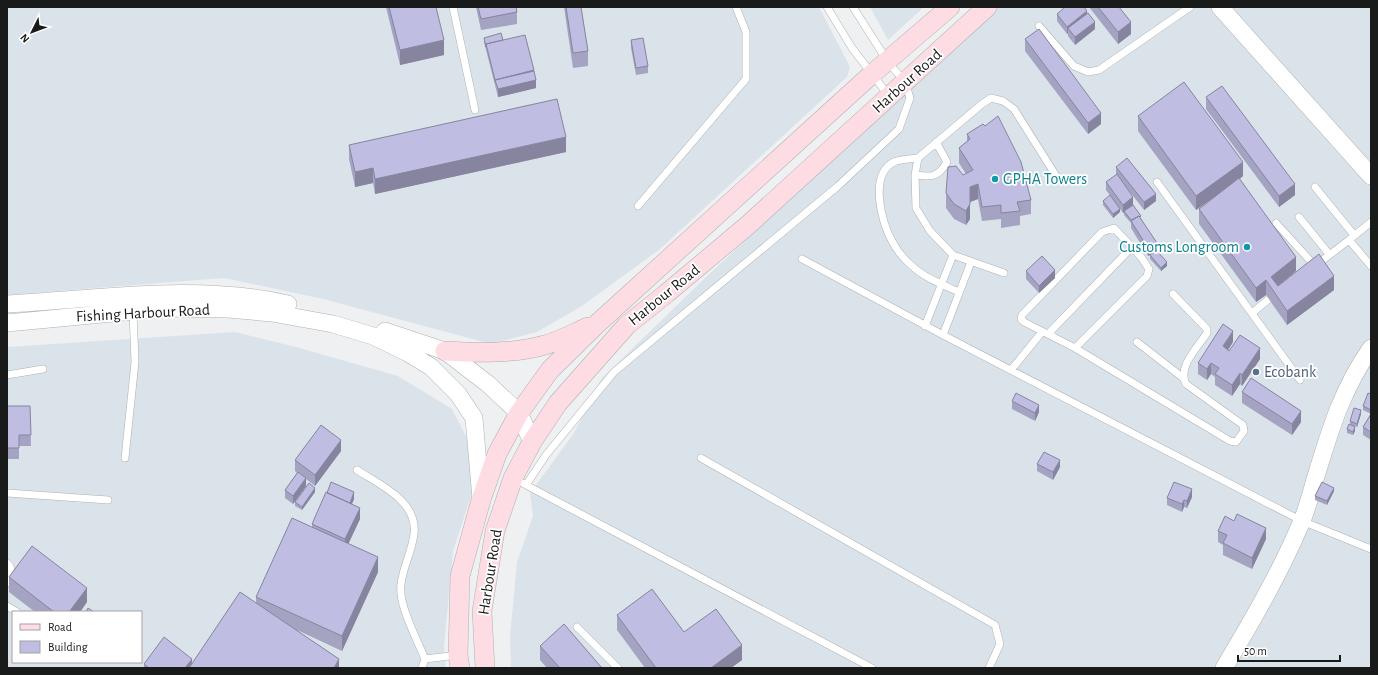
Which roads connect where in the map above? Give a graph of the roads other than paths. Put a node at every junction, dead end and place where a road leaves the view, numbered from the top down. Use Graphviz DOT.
graph roads {
  1 [pos="453,7"];
  2 [pos="736,7"];
  3 [pos="827,7"];
  4 [pos="853,7"];
  5 [pos="950,7"];
  6 [pos="987,7"];
  7 [pos="1190,7"];
  8 [pos="1220,7"];
  9 [pos="1039,26"];
  10 [pos="888,62"];
  11 [pos="872,74"];
  12 [pos="905,82"];
  13 [pos="889,97"];
  14 [pos="475,110"];
  15 [pos="936,142"];
  16 [pos="918,158"];
  17 [pos="914,175"];
  18 [pos="1371,176"];
  19 [pos="1058,179"];
  20 [pos="1157,182"];
  21 [pos="1315,187"];
  22 [pos="638,206"];
  23 [pos="1299,217"];
  24 [pos="1371,222"];
  25 [pos="1276,223"];
  26 [pos="1351,238"];
  27 [pos="1132,247"];
  28 [pos="1329,254"];
  29 [pos="953,255"];
  30 [pos="802,259"];
  31 [pos="971,262"];
  32 [pos="1371,266"];
  33 [pos="1004,273"];
  34 [pos="941,284"];
  35 [pos="959,292"];
  36 [pos="1173,294"];
  37 [pos="1269,299"];
  38 [pos="7,304"];
  39 [pos="132,311"];
  40 [pos="1252,313"];
  41 [pos="7,323"];
  42 [pos="598,323"];
  43 [pos="925,326"];
  44 [pos="1045,333"];
  45 [pos="943,335"];
  46 [pos="1137,342"];
  47 [pos="1075,348"];
  48 [pos="1371,348"];
  49 [pos="445,351"];
  50 [pos="43,369"];
  51 [pos="1371,369"];
  52 [pos="1011,370"];
  53 [pos="7,376"];
  54 [pos="1182,377"];
  55 [pos="1300,380"];
  56 [pos="519,413"];
  57 [pos="1329,433"];
  58 [pos="532,442"];
  59 [pos="125,458"];
  60 [pos="701,458"];
  61 [pos="357,470"];
  62 [pos="519,482"];
  63 [pos="7,493"];
  64 [pos="108,500"];
  65 [pos="481,500"];
  66 [pos="1302,521"];
  67 [pos="1371,549"];
  68 [pos="7,563"];
  69 [pos="7,583"];
  70 [pos="577,627"];
  71 [pos="425,659"];
  72 [pos="459,661"];
  73 [pos="422,668"];
  74 [pos="484,668"];
  75 [pos="618,668"];
  76 [pos="872,668"];
  77 [pos="988,668"];
  78 [pos="1224,668"];
  1 -- 14 [label="lane"];
  2 -- 22 [label="lane"];
  3 -- 11 [label="lane"];
  4 -- 10 [label="lane"];
  5 -- 10 [label="main road, Harbour Road"];
  6 -- 12 [label="main road, Harbour Road"];
  7 -- 9 [label="lane"];
  8 -- 18 [label="street"];
  10 -- 11 [label="main road, Harbour Road"];
  10 -- 12 [label="lane"];
  11 -- 13 [label="lane"];
  11 -- 42 [label="main road, Harbour Road"];
  12 -- 13 [label="main road, Harbour Road"];
  12 -- 62 [label="lane"];
  13 -- 58 [label="main road, Harbour Road"];
  15 -- 16 [label="lane"];
  15 -- 17 [label="lane"];
  15 -- 19 [label="lane"];
  16 -- 17 [label="lane"];
  16 -- 34 [label="lane"];
  17 -- 29 [label="lane"];
  20 -- 40 [label="lane"];
  21 -- 26 [label="lane"];
  23 -- 28 [label="lane"];
  24 -- 26 [label="lane"];
  25 -- 28 [label="lane"];
  26 -- 28 [label="lane"];
  26 -- 32 [label="lane"];
  27 -- 44 [label="lane"];
  27 -- 44 [label="lane"];
  27 -- 47 [label="lane"];
  29 -- 31 [label="lane"];
  29 -- 34 [label="lane"];
  30 -- 43 [label="lane"];
  31 -- 33 [label="lane"];
  31 -- 35 [label="lane"];
  34 -- 35 [label="lane"];
  34 -- 43 [label="lane"];
  35 -- 45 [label="lane"];
  36 -- 54 [label="lane"];
  37 -- 40 [label="lane"];
  38 -- 49 [label="street, Fishing Harbour Road"];
  39 -- 41 [label="street, Fishing Harbour Road"];
  39 -- 59 [label="lane"];
  39 -- 65 [label="street, Fishing Harbour Road"];
  40 -- 55 [label="lane"];
  42 -- 49 [label="main road"];
  42 -- 56 [label="main road, Harbour Road"];
  43 -- 45 [label="lane"];
  44 -- 47 [label="lane"];
  44 -- 52 [label="lane"];
  45 -- 52 [label="lane"];
  46 -- 54 [label="lane"];
  47 -- 54 [label="lane"];
  48 -- 57 [label="street"];
  49 -- 56 [label="street, Fishing Harbour Road"];
  50 -- 53 [label="lane"];
  51 -- 57 [label="street"];
  52 -- 66 [label="lane"];
  56 -- 58 [label="street, Fishing Harbour Road"];
  56 -- 65 [label="main road, Harbour Road"];
  57 -- 66 [label="street"];
  58 -- 62 [label="main road, Harbour Road"];
  60 -- 77 [label="lane"];
  61 -- 71 [label="lane"];
  62 -- 74 [label="main road, Harbour Road"];
  62 -- 76 [label="lane"];
  63 -- 64 [label="lane"];
  65 -- 72 [label="main road, Harbour Road"];
  66 -- 67 [label="lane"];
  66 -- 78 [label="street"];
  68 -- 69 [label="lane"];
  70 -- 75 [label="lane"];
  71 -- 72 [label="lane"];
  71 -- 73 [label="lane"];
}
